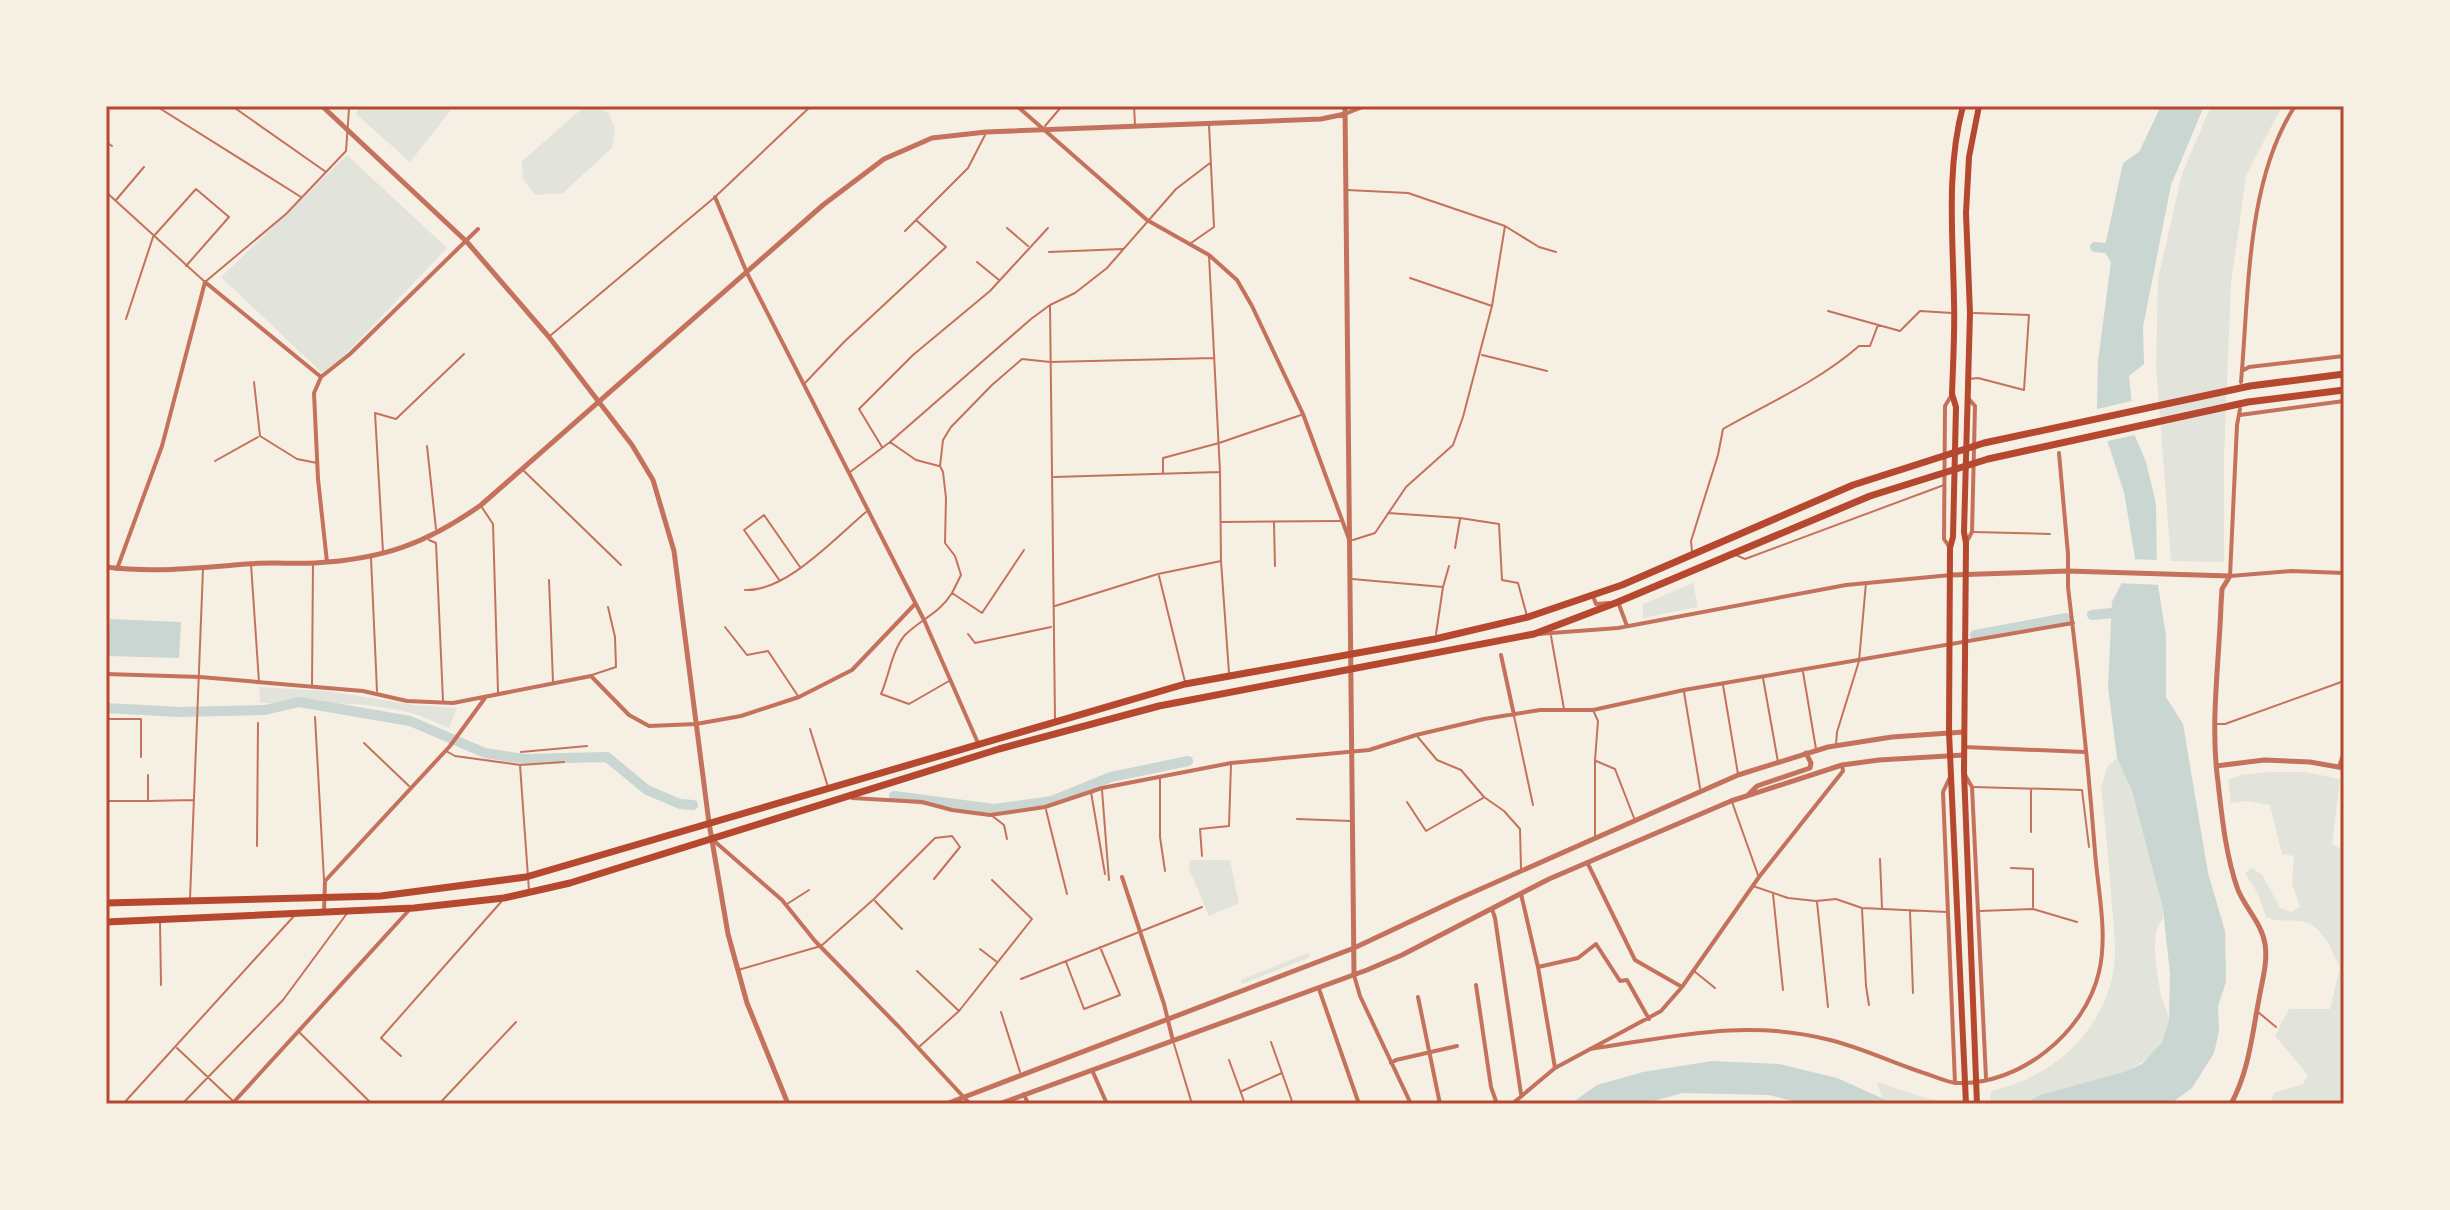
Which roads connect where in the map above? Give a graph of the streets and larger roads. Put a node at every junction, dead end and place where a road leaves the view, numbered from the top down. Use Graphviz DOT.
graph roads {
  1 [pos="322,106"];
  2 [pos="1017,106"];
  3 [pos="1345,106"];
  4 [pos="1365,106"];
  5 [pos="1963,106"];
  6 [pos="1979,106"];
  7 [pos="2295,106"];
  8 [pos="1345,114"];
  9 [pos="1043,128"];
  10 [pos="714,197"];
  11 [pos="478,229"];
  12 [pos="467,242"];
  13 [pos="747,273"];
  14 [pos="2344,356"];
  15 [pos="2242,371"];
  16 [pos="2344,374"];
  17 [pos="321,377"];
  18 [pos="2241,382"];
  19 [pos="2344,390"];
  20 [pos="1952,394"];
  21 [pos="1968,398"];
  22 [pos="2344,401"];
  23 [pos="600,403"];
  24 [pos="2059,453"];
  25 [pos="1350,541"];
  26 [pos="1966,543"];
  27 [pos="1950,548"];
  28 [pos="327,562"];
  29 [pos="106,567"];
  30 [pos="117,569"];
  31 [pos="2344,573"];
  32 [pos="1951,575"];
  33 [pos="1966,575"];
  34 [pos="2230,576"];
  35 [pos="1593,596"];
  36 [pos="1618,602"];
  37 [pos="915,604"];
  38 [pos="2073,623"];
  39 [pos="1627,626"];
  40 [pos="1534,634"];
  41 [pos="1964,642"];
  42 [pos="1950,645"];
  43 [pos="1351,655"];
  44 [pos="1501,655"];
  45 [pos="1351,668"];
  46 [pos="106,674"];
  47 [pos="485,698"];
  48 [pos="1514,716"];
  49 [pos="696,724"];
  50 [pos="1949,732"];
  51 [pos="1964,732"];
  52 [pos="978,743"];
  53 [pos="1964,751"];
  54 [pos="1352,752"];
  55 [pos="2085,752"];
  56 [pos="2344,752"];
  57 [pos="1806,753"];
  58 [pos="1950,755"];
  59 [pos="1842,765"];
  60 [pos="2216,766"];
  61 [pos="2342,768"];
  62 [pos="1964,772"];
  63 [pos="1951,775"];
  64 [pos="1749,795"];
  65 [pos="845,797"];
  66 [pos="709,823"];
  67 [pos="712,839"];
  68 [pos="1587,862"];
  69 [pos="1122,877"];
  70 [pos="1521,894"];
  71 [pos="324,898"];
  72 [pos="106,903"];
  73 [pos="410,909"];
  74 [pos="1492,909"];
  75 [pos="324,913"];
  76 [pos="106,922"];
  77 [pos="1354,948"];
  78 [pos="1538,967"];
  79 [pos="1354,975"];
  80 [pos="1476,985"];
  81 [pos="1682,987"];
  82 [pos="1319,989"];
  83 [pos="1418,997"];
  84 [pos="1649,1019"];
  85 [pos="1167,1020"];
  86 [pos="1173,1041"];
  87 [pos="1457,1046"];
  88 [pos="1590,1049"];
  89 [pos="1430,1052"];
  90 [pos="1391,1063"];
  91 [pos="1555,1068"];
  92 [pos="1092,1070"];
  93 [pos="1986,1078"];
  94 [pos="1955,1083"];
  95 [pos="1024,1094"];
  96 [pos="1521,1094"];
  97 [pos="963,1097"];
  98 [pos="233,1103"];
  99 [pos="788,1104"];
  100 [pos="946,1104"];
  101 [pos="970,1104"];
  102 [pos="999,1104"];
  103 [pos="1028,1104"];
  104 [pos="1107,1104"];
  105 [pos="1359,1104"];
  106 [pos="1411,1104"];
  107 [pos="1440,1104"];
  108 [pos="1497,1104"];
  109 [pos="1512,1104"];
  110 [pos="1966,1104"];
  111 [pos="1977,1104"];
  112 [pos="2231,1104"];
  1 -- 12 [label="street"];
  2 -- 9 [label="street"];
  3 -- 8 [label="street"];
  4 -- 8 [label="street"];
  5 -- 20 [label="main road"];
  6 -- 21 [label="main road"];
  7 -- 15 [label="street"];
  8 -- 9 [label="street"];
  8 -- 25 [label="street"];
  9 -- 13 [label="street"];
  9 -- 25 [label="street"];
  10 -- 13 [label="street"];
  11 -- 12 [label="street"];
  12 -- 17 [label="street"];
  12 -- 23 [label="street"];
  13 -- 23 [label="street"];
  13 -- 37 [label="street"];
  14 -- 15 [label="street"];
  15 -- 18 [label="street"];
  16 -- 35 [label="main road"];
  17 -- 28 [label="street"];
  17 -- 30 [label="street"];
  19 -- 36 [label="main road"];
  20 -- 27 [label="main road"];
  20 -- 27 [label="street"];
  21 -- 26 [label="main road"];
  21 -- 26 [label="street"];
  22 -- 34 [label="street"];
  23 -- 28 [label="street"];
  23 -- 49 [label="street"];
  24 -- 38 [label="street"];
  25 -- 43 [label="street"];
  26 -- 33 [label="main road"];
  27 -- 32 [label="main road"];
  28 -- 30 [label="street"];
  29 -- 30 [label="street"];
  31 -- 34 [label="street"];
  32 -- 33 [label="street"];
  32 -- 39 [label="street"];
  32 -- 42 [label="main road"];
  33 -- 34 [label="street"];
  33 -- 41 [label="main road"];
  34 -- 60 [label="street"];
  35 -- 36 [label="street"];
  35 -- 43 [label="main road"];
  36 -- 39 [label="street"];
  36 -- 40 [label="main road"];
  37 -- 49 [label="street"];
  37 -- 52 [label="street"];
  38 -- 41 [label="street"];
  38 -- 55 [label="street"];
  39 -- 40 [label="street"];
  40 -- 45 [label="main road"];
  41 -- 42 [label="street"];
  41 -- 51 [label="main road"];
  42 -- 48 [label="street"];
  42 -- 50 [label="main road"];
  43 -- 45 [label="street"];
  43 -- 52 [label="main road"];
  44 -- 48 [label="street"];
  45 -- 54 [label="street"];
  45 -- 65 [label="main road"];
  46 -- 47 [label="street"];
  47 -- 49 [label="street"];
  47 -- 71 [label="street"];
  48 -- 54 [label="street"];
  49 -- 66 [label="street"];
  50 -- 51 [label="street"];
  50 -- 57 [label="street"];
  50 -- 58 [label="main road"];
  51 -- 53 [label="main road"];
  52 -- 66 [label="main road"];
  53 -- 55 [label="street"];
  53 -- 58 [label="street"];
  53 -- 62 [label="main road"];
  54 -- 65 [label="street"];
  54 -- 77 [label="street"];
  55 -- 93 [label="street"];
  56 -- 61 [label="street"];
  57 -- 64 [label="street"];
  57 -- 77 [label="street"];
  58 -- 59 [label="street"];
  58 -- 63 [label="main road"];
  59 -- 64 [label="street"];
  59 -- 81 [label="street"];
  60 -- 61 [label="street"];
  60 -- 112 [label="street"];
  62 -- 93 [label="street"];
  62 -- 111 [label="main road"];
  63 -- 94 [label="street"];
  63 -- 110 [label="main road"];
  64 -- 68 [label="street"];
  65 -- 67 [label="main road"];
  66 -- 67 [label="street"];
  66 -- 71 [label="main road"];
  67 -- 73 [label="main road"];
  67 -- 97 [label="street"];
  67 -- 99 [label="street"];
  68 -- 70 [label="street"];
  68 -- 81 [label="street"];
  69 -- 85 [label="street"];
  70 -- 74 [label="street"];
  70 -- 78 [label="street"];
  71 -- 72 [label="main road"];
  71 -- 75 [label="street"];
  73 -- 75 [label="main road"];
  73 -- 98 [label="street"];
  74 -- 79 [label="street"];
  74 -- 96 [label="street"];
  75 -- 76 [label="main road"];
  77 -- 79 [label="street"];
  77 -- 85 [label="street"];
  78 -- 84 [label="street"];
  78 -- 91 [label="street"];
  79 -- 82 [label="street"];
  79 -- 90 [label="street"];
  80 -- 108 [label="street"];
  81 -- 84 [label="street"];
  82 -- 86 [label="street"];
  82 -- 105 [label="street"];
  83 -- 89 [label="street"];
  84 -- 88 [label="street"];
  85 -- 86 [label="street"];
  85 -- 97 [label="street"];
  86 -- 92 [label="street"];
  87 -- 89 [label="street"];
  88 -- 91 [label="street"];
  88 -- 94 [label="street"];
  89 -- 90 [label="street"];
  89 -- 107 [label="street"];
  90 -- 106 [label="street"];
  91 -- 96 [label="street"];
  92 -- 95 [label="street"];
  92 -- 104 [label="street"];
  93 -- 94 [label="street"];
  95 -- 102 [label="street"];
  95 -- 103 [label="street"];
  96 -- 109 [label="street"];
  97 -- 100 [label="street"];
  97 -- 101 [label="street"];
}
